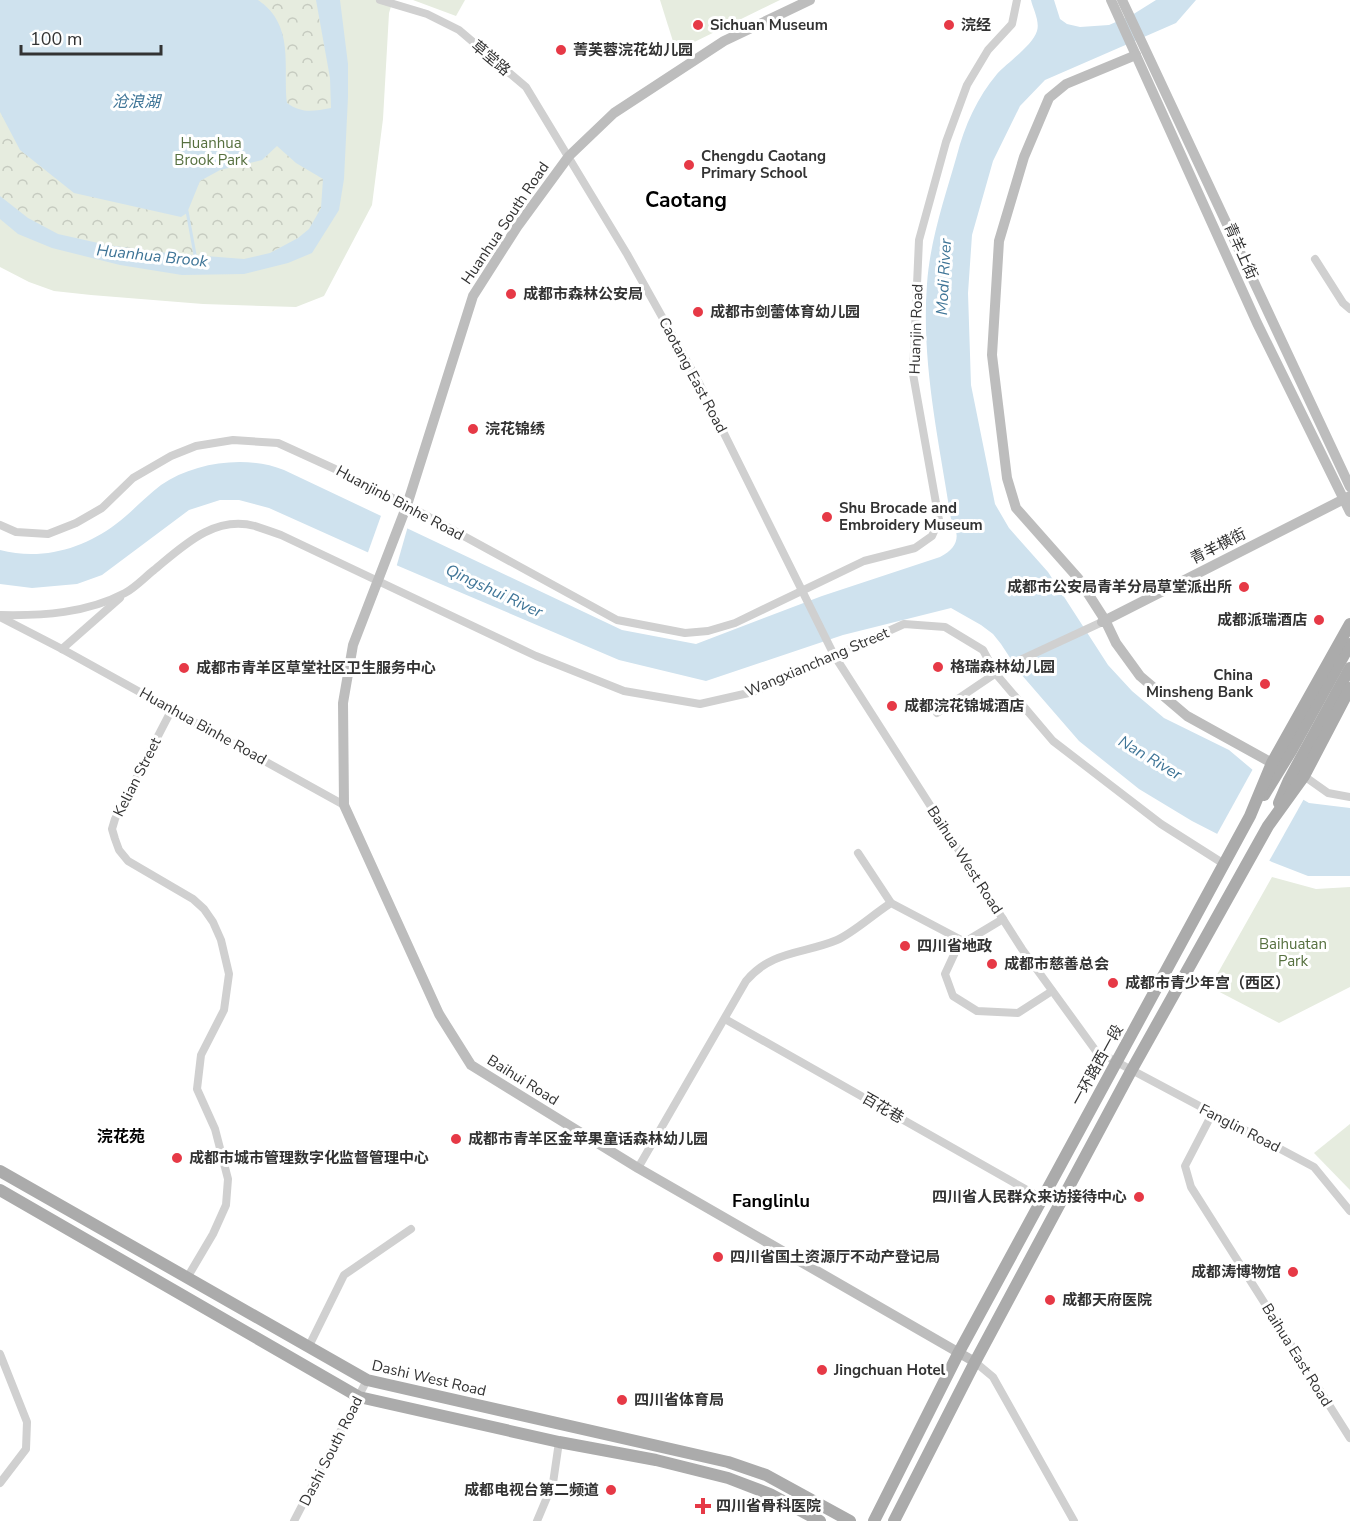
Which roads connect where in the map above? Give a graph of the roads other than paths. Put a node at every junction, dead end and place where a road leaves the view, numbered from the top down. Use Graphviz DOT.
graph roads {
  1 [pos="380,0"];
  2 [pos="810,0"];
  3 [pos="1017,0"];
  4 [pos="1111,0"];
  5 [pos="1121,7"];
  6 [pos="1138,50"];
  7 [pos="569,156"];
  8 [pos="1315,259"];
  9 [pos="1350,309"];
  10 [pos="1350,487"];
  11 [pos="1346,497"];
  12 [pos="407,505"];
  13 [pos="1350,512"];
  14 [pos="0,525"];
  15 [pos="379,583"];
  16 [pos="801,590"];
  17 [pos="128,592"];
  18 [pos="0,616"];
  19 [pos="1103,621"];
  20 [pos="1350,624"];
  21 [pos="1350,644"];
  22 [pos="829,645"];
  23 [pos="62,649"];
  24 [pos="834,655"];
  25 [pos="1350,668"];
  26 [pos="996,675"];
  27 [pos="1350,688"];
  28 [pos="172,709"];
  29 [pos="937,713"];
  30 [pos="1285,775"];
  31 [pos="1350,797"];
  32 [pos="344,805"];
  33 [pos="858,853"];
  34 [pos="1224,864"];
  35 [pos="891,903"];
  36 [pos="1004,919"];
  37 [pos="965,942"];
  38 [pos="1052,991"];
  39 [pos="725,1019"];
  40 [pos="1116,1062"];
  41 [pos="1131,1071"];
  42 [pos="1212,1114"];
  43 [pos="638,1168"];
  44 [pos="0,1171"];
  45 [pos="0,1190"];
  46 [pos="1041,1198"];
  47 [pos="1350,1211"];
  48 [pos="411,1230"];
  49 [pos="187,1278"];
  50 [pos="308,1348"];
  51 [pos="959,1352"];
  52 [pos="0,1354"];
  53 [pos="975,1362"];
  54 [pos="367,1380"];
  55 [pos="358,1397"];
  56 [pos="1350,1438"];
  57 [pos="559,1442"];
  58 [pos="0,1483"];
  59 [pos="294,1521"];
  60 [pos="537,1521"];
  61 [pos="820,1521"];
  62 [pos="850,1521"];
  63 [pos="874,1521"];
  64 [pos="894,1521"];
  65 [pos="1074,1521"];
  1 -- 7 [label="street, 草堂路"];
  2 -- 7 [label="street, Huanhua South Road"];
  3 -- 16 [label="street, Huanjin Road"];
  4 -- 5 [label="street, 青羊上街"];
  5 -- 6 [label="street, 青羊上街"];
  6 -- 10 [label="street, 青羊上街"];
  6 -- 11 [label="street, 青羊上街"];
  6 -- 19 [label="street"];
  7 -- 12 [label="street, Huanhua South Road"];
  7 -- 16 [label="street, Caotang East Road"];
  8 -- 9 [label="street"];
  11 -- 13 [label="street, 青羊上街"];
  11 -- 19 [label="street, 青羊横街"];
  12 -- 14 [label="street, Huanjinb Binhe Road"];
  12 -- 15 [label="street, Huanhua South Road"];
  12 -- 16 [label="street, Huanjinb Binhe Road"];
  15 -- 17 [label="street, Huanhua Binhe Road"];
  15 -- 24 [label="street, Wangxianchang Street"];
  15 -- 32 [label="street, Baihui Road"];
  16 -- 22 [label="street, Caotang East Road"];
  17 -- 18 [label="street, Huanhua Binhe Road"];
  17 -- 23 [label="street, Huanhua Binhe Road"];
  18 -- 23 [label="street, Huanhua Binhe Road"];
  19 -- 26 [label="street"];
  19 -- 30 [label="street"];
  20 -- 30 [label="main road"];
  21 -- 30 [label="main road"];
  22 -- 24 [label="street, Baihua West Road"];
  23 -- 28 [label="street, Huanhua Binhe Road"];
  24 -- 26 [label="street, Wangxianchang Street"];
  24 -- 36 [label="street, Baihua West Road"];
  25 -- 30 [label="main road"];
  26 -- 29 [label="street"];
  26 -- 34 [label="street, Wangxianchang Street"];
  27 -- 30 [label="main road"];
  28 -- 32 [label="street, Huanhua Binhe Road"];
  28 -- 49 [label="street, Kelian Street"];
  30 -- 31 [label="street"];
  30 -- 34 [label="main road, 一环路西一段"];
  30 -- 41 [label="main road"];
  32 -- 43 [label="street, Baihui Road"];
  33 -- 35 [label="street"];
  34 -- 40 [label="main road, 一环路西一段"];
  35 -- 37 [label="street"];
  35 -- 39 [label="street"];
  36 -- 37 [label="street"];
  36 -- 38 [label="street, Baihua West Road"];
  37 -- 38 [label="street"];
  38 -- 40 [label="street, Baihua West Road"];
  39 -- 43 [label="street"];
  39 -- 46 [label="street, 百花巷"];
  40 -- 41 [label="street, Fanglin Road"];
  40 -- 46 [label="main road, 一环路西一段"];
  41 -- 42 [label="street, Fanglin Road"];
  41 -- 53 [label="main road"];
  42 -- 47 [label="street, Fanglin Road"];
  42 -- 56 [label="street, Baihua East Road"];
  43 -- 51 [label="street, Baihui Road"];
  44 -- 49 [label="main road, Dashi West Road"];
  45 -- 55 [label="main road"];
  46 -- 51 [label="main road, 一环路西一段"];
  48 -- 50 [label="street"];
  49 -- 50 [label="main road, Dashi West Road"];
  50 -- 54 [label="main road, Dashi West Road"];
  51 -- 53 [label="street, Baihui Road"];
  51 -- 63 [label="main road, 一环路西一段"];
  52 -- 58 [label="street"];
  53 -- 64 [label="main road"];
  53 -- 65 [label="street"];
  54 -- 55 [label="street, Dashi South Road"];
  54 -- 62 [label="main road, Dashi West Road"];
  55 -- 57 [label="main road"];
  55 -- 59 [label="street, Dashi South Road"];
  57 -- 60 [label="street"];
  57 -- 61 [label="main road"];
}
